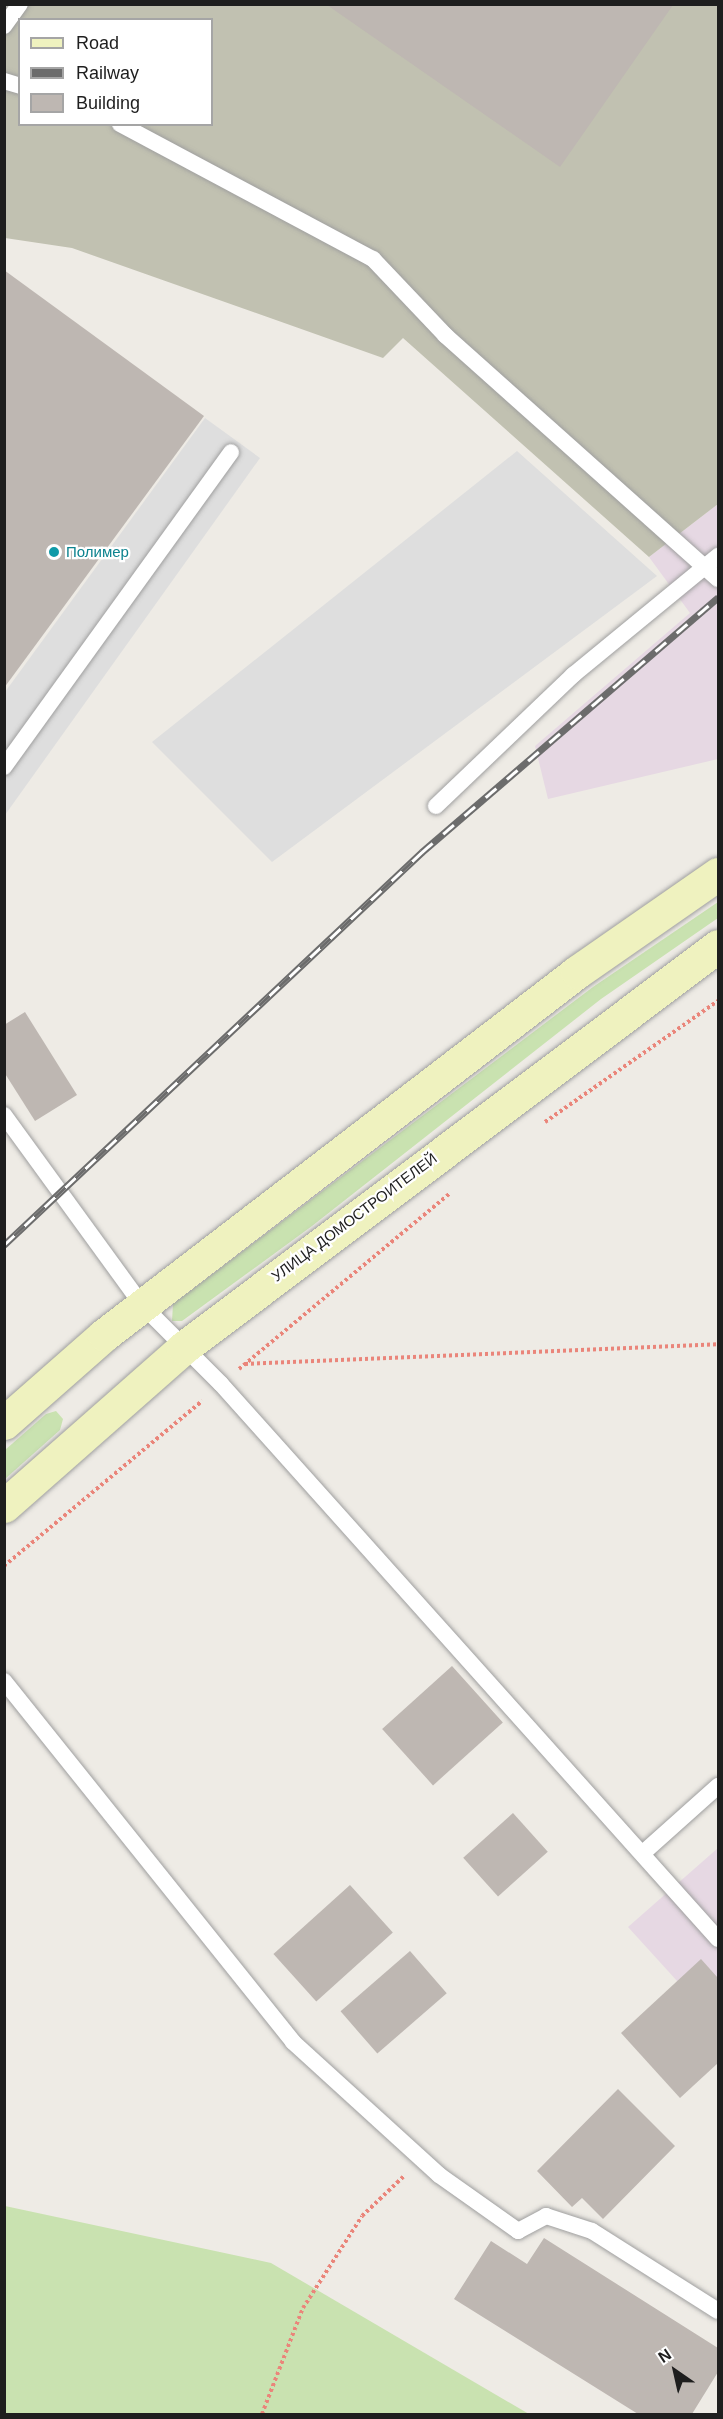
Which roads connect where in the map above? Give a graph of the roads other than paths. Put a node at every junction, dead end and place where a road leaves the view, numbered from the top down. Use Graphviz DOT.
graph roads {
  1 [pos="20,4"];
  2 [pos="4,26"];
  3 [pos="124,126"];
  4 [pos="231,452"];
  5 [pos="718,556"];
  6 [pos="704,568"];
  7 [pos="718,579"];
  8 [pos="4,767"];
  9 [pos="436,806"];
  10 [pos="718,874"];
  11 [pos="718,946"];
  12 [pos="4,1115"];
  13 [pos="143,1306"];
  14 [pos="183,1348"];
  15 [pos="4,1423"];
  16 [pos="4,1506"];
  17 [pos="4,1681"];
  18 [pos="718,1786"];
  19 [pos="643,1853"];
  20 [pos="718,1939"];
  21 [pos="718,2311"];
  1 -- 2 [label="lane"];
  3 -- 6 [label="lane"];
  4 -- 8 [label="lane"];
  5 -- 6 [label="lane"];
  6 -- 7 [label="lane"];
  6 -- 9 [label="lane"];
  10 -- 13 [label="main road"];
  11 -- 14 [label="main road, УЛИЦА ДОМОСТРОИТЕЛЕЙ"];
  12 -- 13 [label="lane"];
  13 -- 14 [label="lane"];
  13 -- 15 [label="main road"];
  14 -- 16 [label="main road, УЛИЦА ДОМОСТРОИТЕЛЕЙ"];
  14 -- 19 [label="lane"];
  17 -- 21 [label="lane"];
  18 -- 19 [label="lane"];
  19 -- 20 [label="lane"];
}
